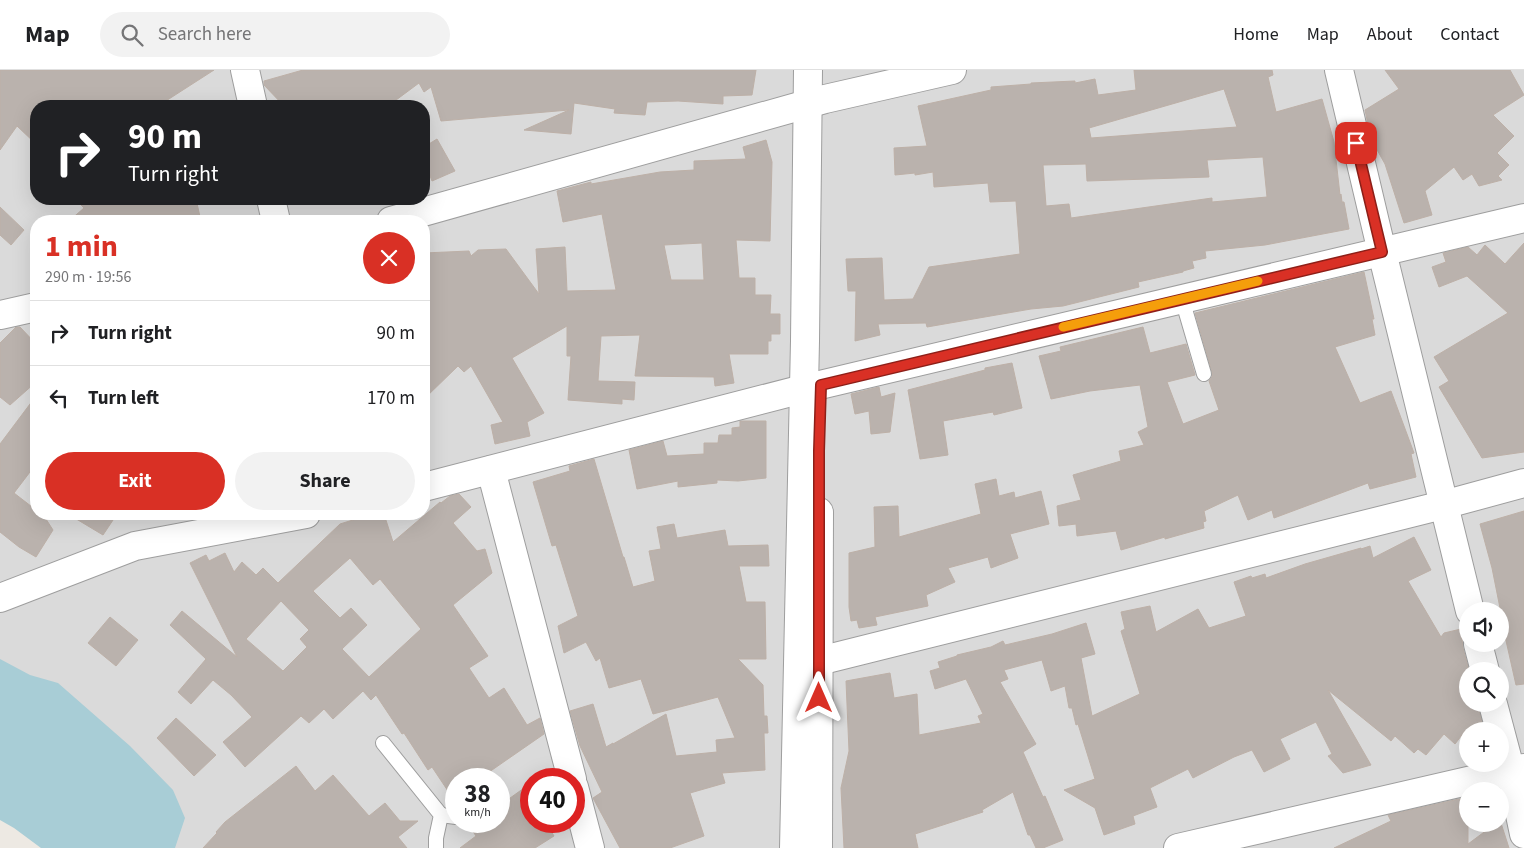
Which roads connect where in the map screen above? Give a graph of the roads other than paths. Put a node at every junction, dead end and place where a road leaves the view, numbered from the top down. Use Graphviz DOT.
graph roads {
  1 [pos="246,70"];
  2 [pos="808,70"];
  3 [pos="825,70"];
  4 [pos="952,70"];
  5 [pos="1340,70"];
  6 [pos="252,100"];
  7 [pos="816,101"];
  8 [pos="412,215"];
  9 [pos="1524,218"];
  10 [pos="1382,252"];
  11 [pos="1182,299"];
  12 [pos="30,308"];
  13 [pos="0,315"];
  14 [pos="1204,374"];
  15 [pos="812,387"];
  16 [pos="491,470"];
  17 [pos="1524,483"];
  18 [pos="430,485"];
  19 [pos="1444,505"];
  20 [pos="274,520"];
  21 [pos="0,598"];
  22 [pos="1468,602"];
  23 [pos="819,661"];
  24 [pos="1497,712"];
  25 [pos="383,743"];
  26 [pos="569,768"];
  27 [pos="1517,770"];
  28 [pos="441,815"];
  29 [pos="445,816"];
  30 [pos="585,829"];
  31 [pos="1524,834"];
  32 [pos="436,848"];
  33 [pos="590,848"];
  34 [pos="794,848"];
  35 [pos="818,848"];
  36 [pos="1178,848"];
  1 -- 6 [label="street"];
  2 -- 7 [label="street"];
  3 -- 7 [label="street"];
  4 -- 7 [label="street"];
  5 -- 10 [label="street"];
  7 -- 8 [label="street"];
  7 -- 15 [label="street"];
  9 -- 10 [label="street"];
  10 -- 11 [label="street"];
  10 -- 19 [label="street"];
  11 -- 14 [label="lane"];
  11 -- 15 [label="street"];
  12 -- 13 [label="street"];
  15 -- 16 [label="street"];
  15 -- 23 [label="street"];
  15 -- 34 [label="street"];
  16 -- 18 [label="street"];
  16 -- 26 [label="street"];
  17 -- 19 [label="street"];
  19 -- 22 [label="street"];
  19 -- 23 [label="street"];
  20 -- 21 [label="street"];
  23 -- 35 [label="street"];
  24 -- 27 [label="street"];
  25 -- 28 [label="lane"];
  27 -- 31 [label="street"];
  27 -- 36 [label="street"];
  28 -- 29 [label="lane"];
  28 -- 32 [label="lane"];
  30 -- 33 [label="street"];
}
